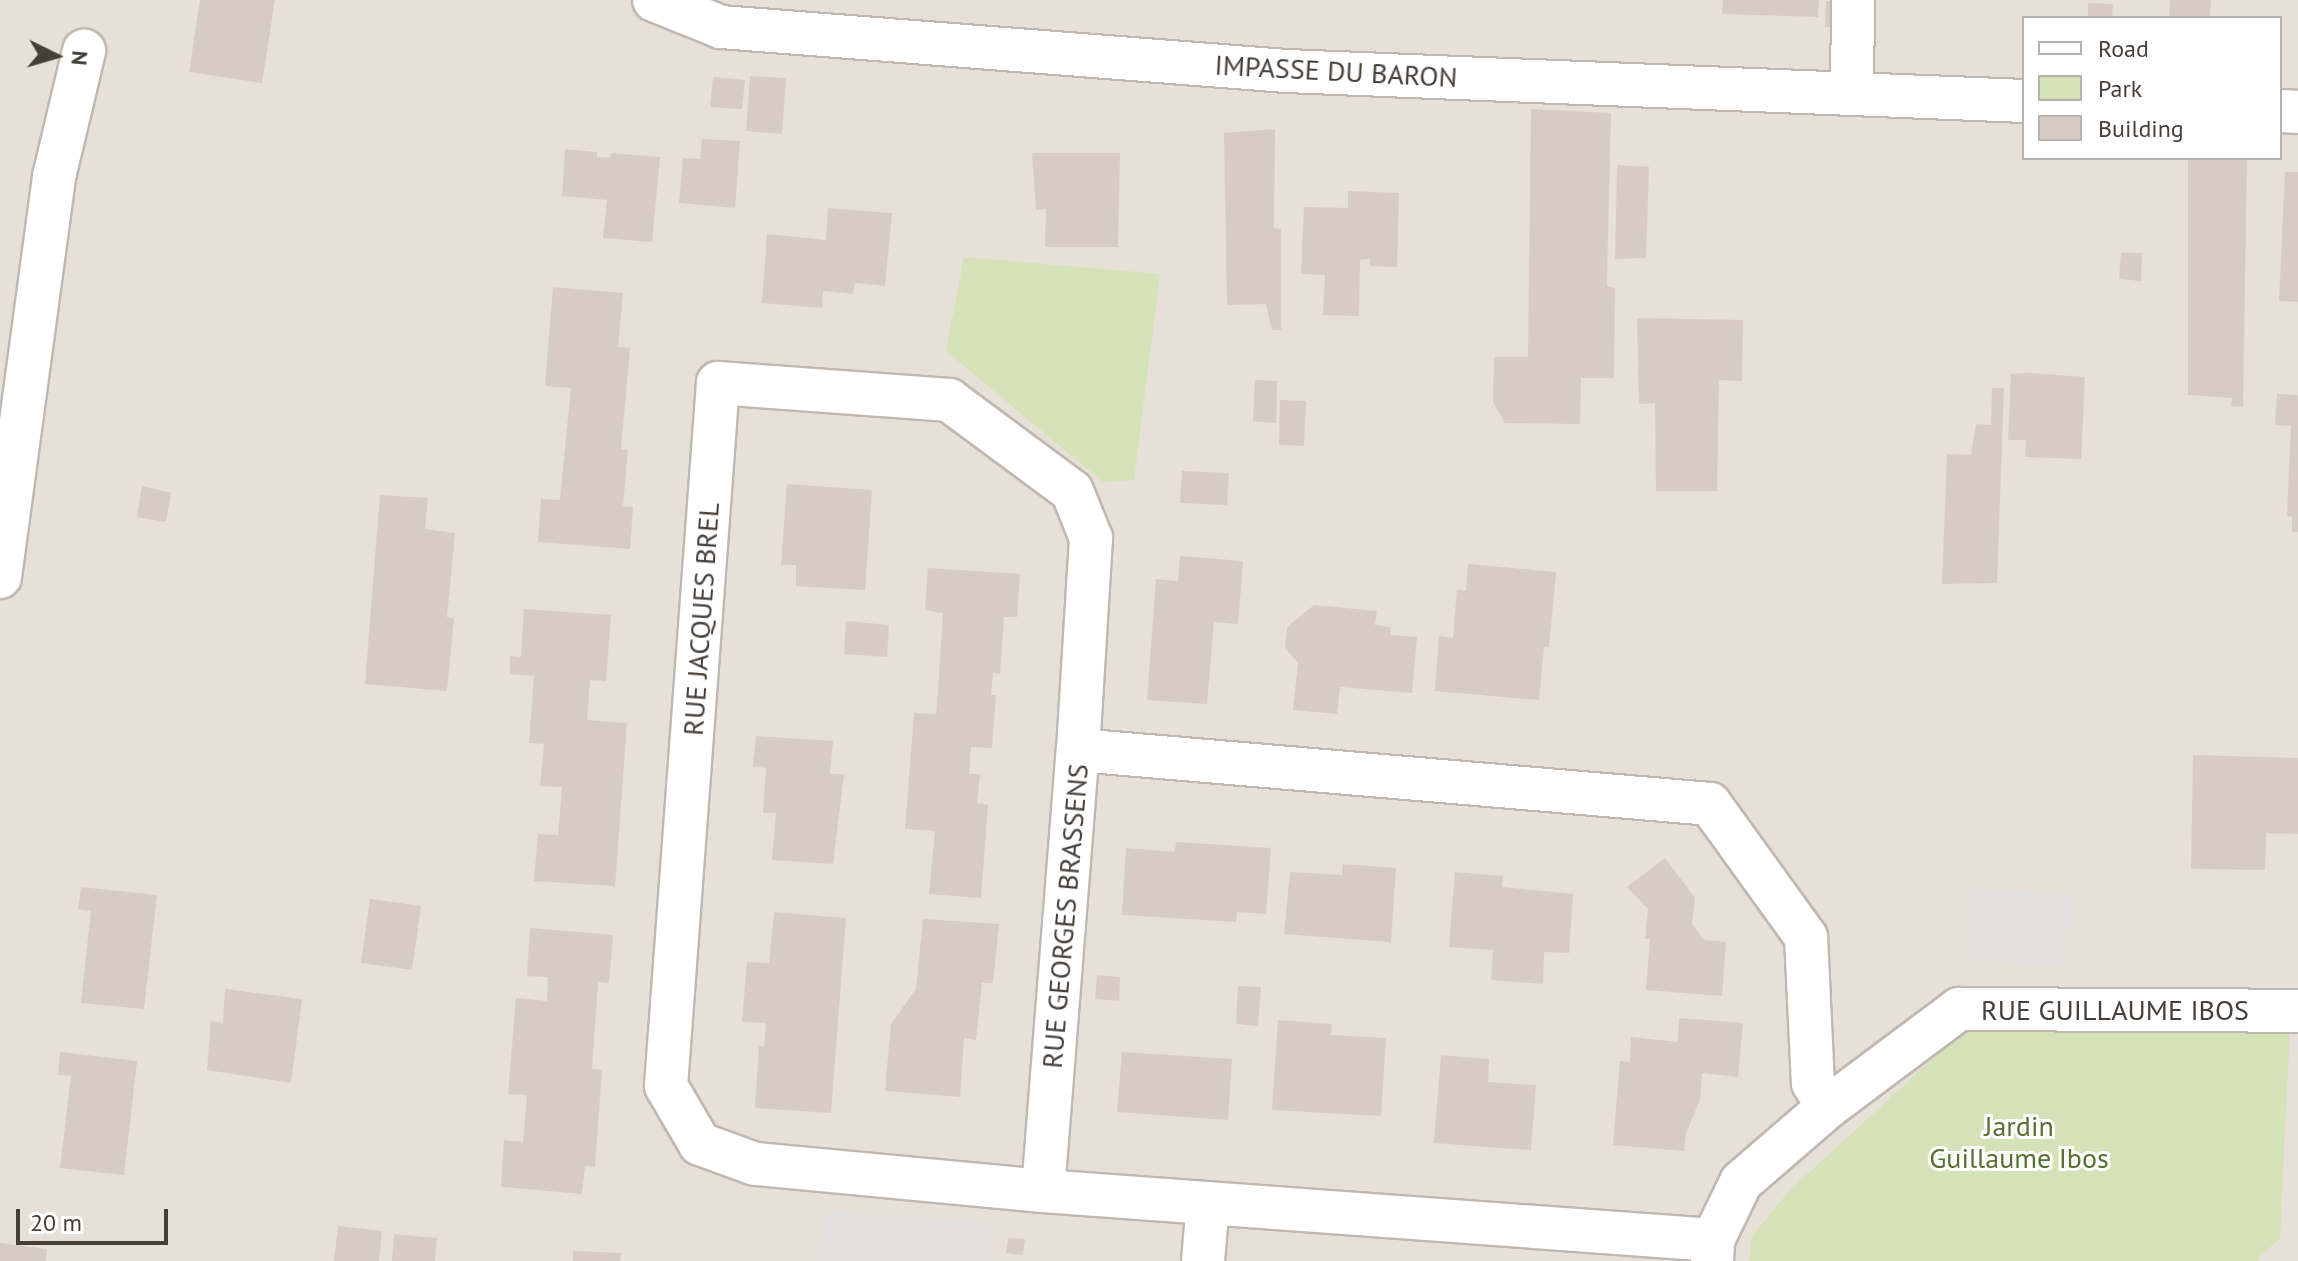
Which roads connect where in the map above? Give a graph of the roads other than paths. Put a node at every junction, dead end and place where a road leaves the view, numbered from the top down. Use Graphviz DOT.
graph roads {
  1 [pos="654,0"];
  2 [pos="1853,0"];
  3 [pos="84,51"];
  4 [pos="1852,94"];
  5 [pos="2022,101"];
  6 [pos="0,577"];
  7 [pos="1078,750"];
  8 [pos="2298,1011"];
  9 [pos="1828,1107"];
  10 [pos="1043,1191"];
  11 [pos="1208,1203"];
  12 [pos="1712,1251"];
  13 [pos="1203,1261"];
  1 -- 4 [label="street, IMPASSE DU BARON"];
  2 -- 4 [label="street"];
  3 -- 6 [label="street"];
  4 -- 5 [label="street, IMPASSE DU BARON"];
  7 -- 9 [label="street, RUE GEORGES BRASSENS"];
  7 -- 10 [label="street, RUE GEORGES BRASSENS"];
  7 -- 10 [label="street, RUE JACQUES BREL"];
  8 -- 9 [label="street, RUE GUILLAUME IBOS"];
  9 -- 12 [label="street, RUE GUILLAUME IBOS"];
  10 -- 11 [label="street"];
  11 -- 12 [label="street"];
  11 -- 13 [label="street"];
}
